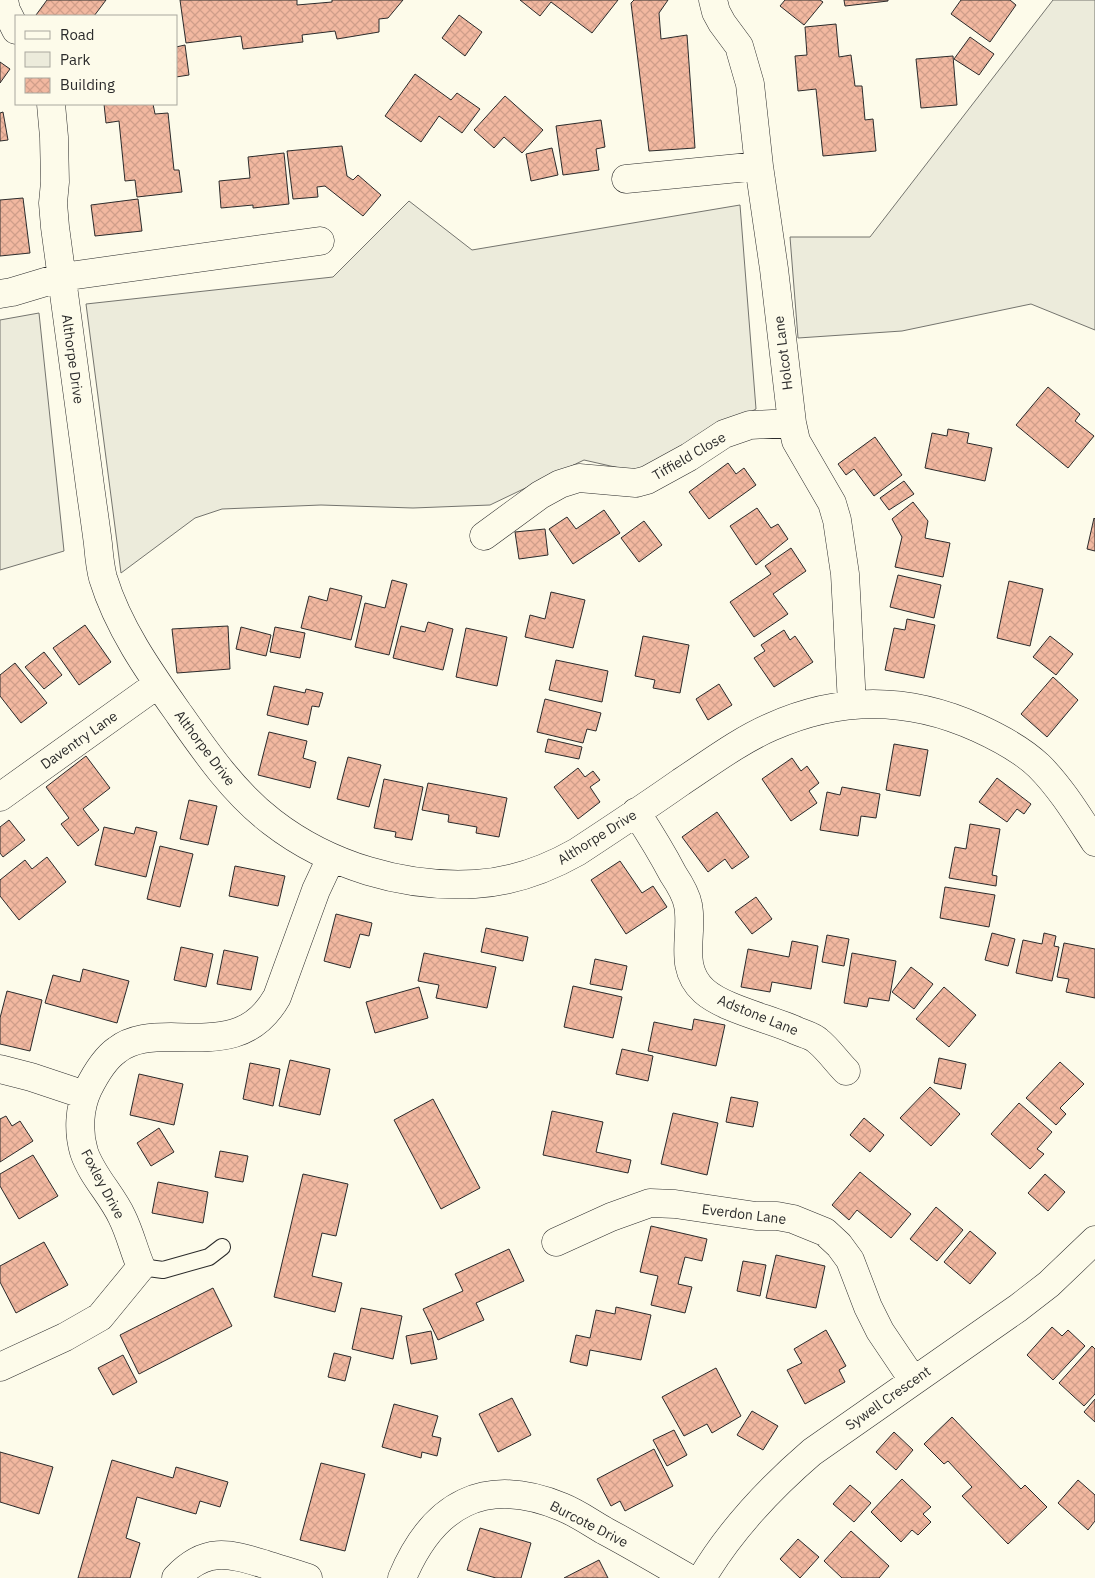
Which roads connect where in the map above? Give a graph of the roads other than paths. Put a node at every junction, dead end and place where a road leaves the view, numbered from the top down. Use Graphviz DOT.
graph roads {
  1 [pos="4,0"];
  2 [pos="713,0"];
  3 [pos="15,28"];
  4 [pos="51,105"];
  5 [pos="758,166"];
  6 [pos="626,179"];
  7 [pos="320,241"];
  8 [pos="62,277"];
  9 [pos="0,294"];
  10 [pos="792,423"];
  11 [pos="484,536"];
  12 [pos="158,684"];
  13 [pos="852,704"];
  14 [pos="0,796"];
  15 [pos="636,812"];
  16 [pos="1095,842"];
  17 [pos="331,858"];
  18 [pos="0,1069"];
  19 [pos="846,1072"];
  20 [pos="85,1095"];
  21 [pos="556,1242"];
  22 [pos="222,1248"];
  23 [pos="1090,1257"];
  24 [pos="141,1267"];
  25 [pos="0,1367"];
  26 [pos="913,1380"];
  27 [pos="176,1578"];
  28 [pos="308,1578"];
  29 [pos="402,1578"];
  30 [pos="688,1578"];
  31 [pos="702,1578"];
  1 -- 3 [label="street"];
  2 -- 5 [label="street, Holcot Lane"];
  4 -- 8 [label="street, Althorpe Drive"];
  5 -- 6 [label="street"];
  5 -- 10 [label="street, Holcot Lane"];
  7 -- 8 [label="street"];
  8 -- 9 [label="street"];
  8 -- 12 [label="street, Althorpe Drive"];
  10 -- 11 [label="street, Tiffield Close"];
  10 -- 13 [label="street, Holcot Lane"];
  12 -- 14 [label="street, Daventry Lane"];
  12 -- 17 [label="street, Althorpe Drive"];
  13 -- 15 [label="street, Althorpe Drive"];
  13 -- 16 [label="street, Althorpe Drive"];
  15 -- 17 [label="street, Althorpe Drive"];
  15 -- 19 [label="street, Adstone Lane"];
  17 -- 20 [label="street, Foxley Drive"];
  18 -- 20 [label="street"];
  20 -- 24 [label="street, Foxley Drive"];
  21 -- 26 [label="street, Everdon Lane"];
  22 -- 24 [label="lane"];
  23 -- 26 [label="street, Sywell Crescent"];
  24 -- 25 [label="street"];
  26 -- 31 [label="street, Sywell Crescent"];
  27 -- 28 [label="street"];
  29 -- 30 [label="street, Burcote Drive"];
}
